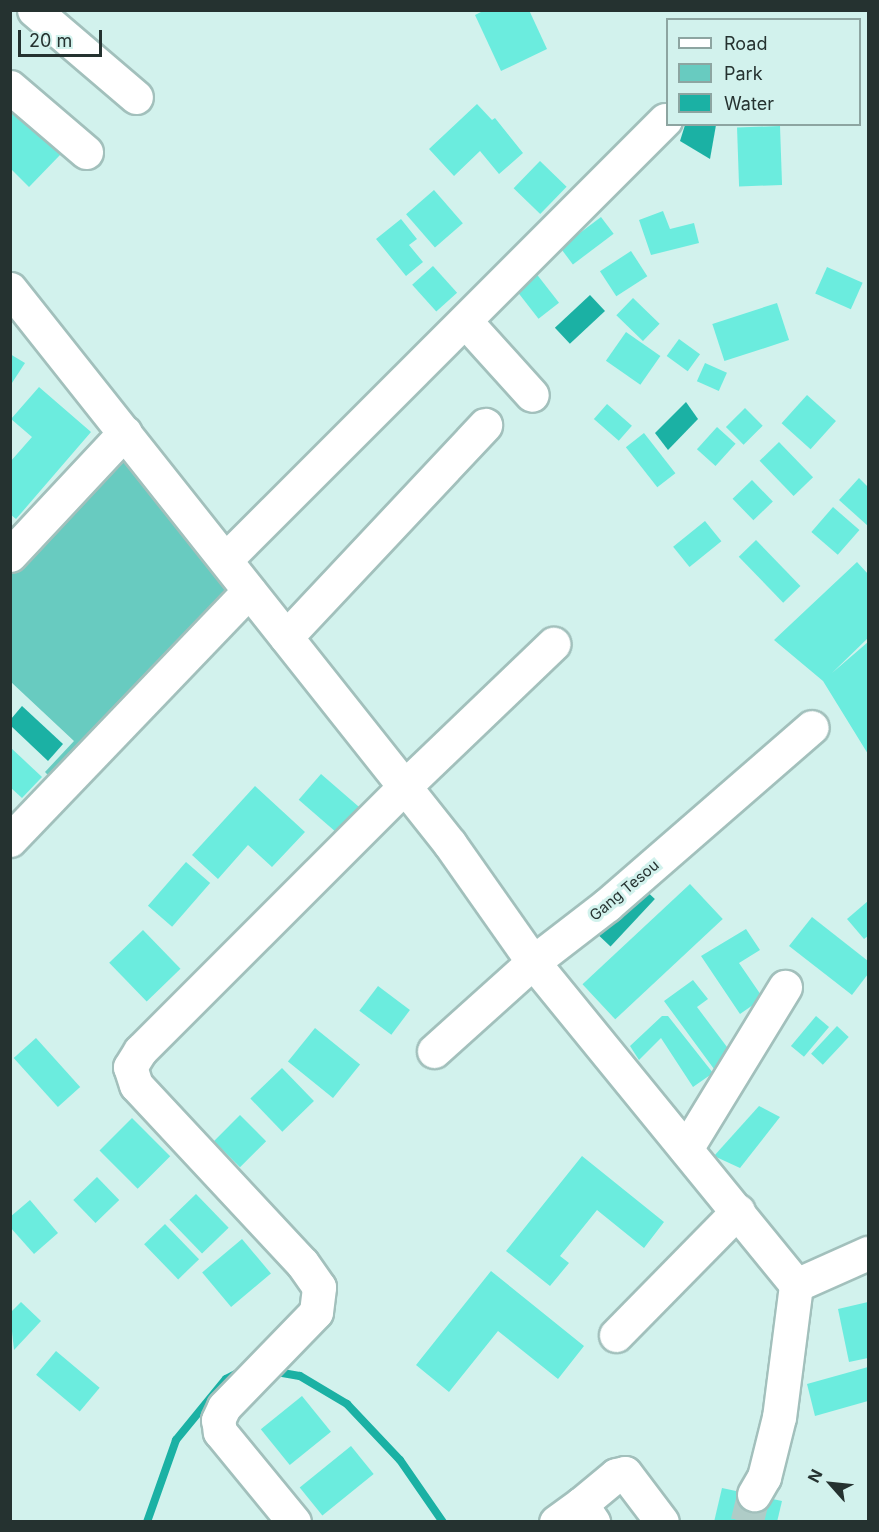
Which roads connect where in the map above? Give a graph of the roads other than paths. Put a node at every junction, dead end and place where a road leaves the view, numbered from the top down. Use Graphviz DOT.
graph roads {
  1 [pos="34,10"];
  2 [pos="10,87"];
  3 [pos="136,97"];
  4 [pos="665,120"];
  5 [pos="86,152"];
  6 [pos="10,289"];
  7 [pos="466,322"];
  8 [pos="532,395"];
  9 [pos="485,425"];
  10 [pos="125,432"];
  11 [pos="10,555"];
  12 [pos="226,559"];
  13 [pos="249,591"];
  14 [pos="286,637"];
  15 [pos="553,644"];
  16 [pos="812,727"];
  17 [pos="404,787"];
  18 [pos="10,840"];
  19 [pos="532,962"];
  20 [pos="785,987"];
  21 [pos="434,1051"];
  22 [pos="686,1149"];
  23 [pos="738,1211"];
  24 [pos="868,1253"];
  25 [pos="796,1285"];
  26 [pos="616,1335"];
  27 [pos="761,1490"];
  28 [pos="577,1516"];
  29 [pos="294,1521"];
  30 [pos="662,1521"];
  1 -- 3 [label="street"];
  2 -- 5 [label="street"];
  4 -- 7 [label="street"];
  6 -- 10 [label="street"];
  7 -- 8 [label="street"];
  7 -- 12 [label="street"];
  9 -- 14 [label="street"];
  10 -- 11 [label="street"];
  10 -- 12 [label="street"];
  12 -- 13 [label="street"];
  13 -- 14 [label="street"];
  13 -- 18 [label="street"];
  14 -- 17 [label="street"];
  15 -- 17 [label="street"];
  16 -- 19 [label="street, Gang Tesou"];
  17 -- 19 [label="street"];
  17 -- 29 [label="street"];
  19 -- 21 [label="street, Gang Tesou"];
  19 -- 22 [label="street"];
  20 -- 22 [label="street"];
  22 -- 23 [label="street"];
  23 -- 25 [label="street"];
  23 -- 26 [label="street"];
  24 -- 25 [label="street"];
  25 -- 27 [label="street"];
  28 -- 30 [label="street"];
}
